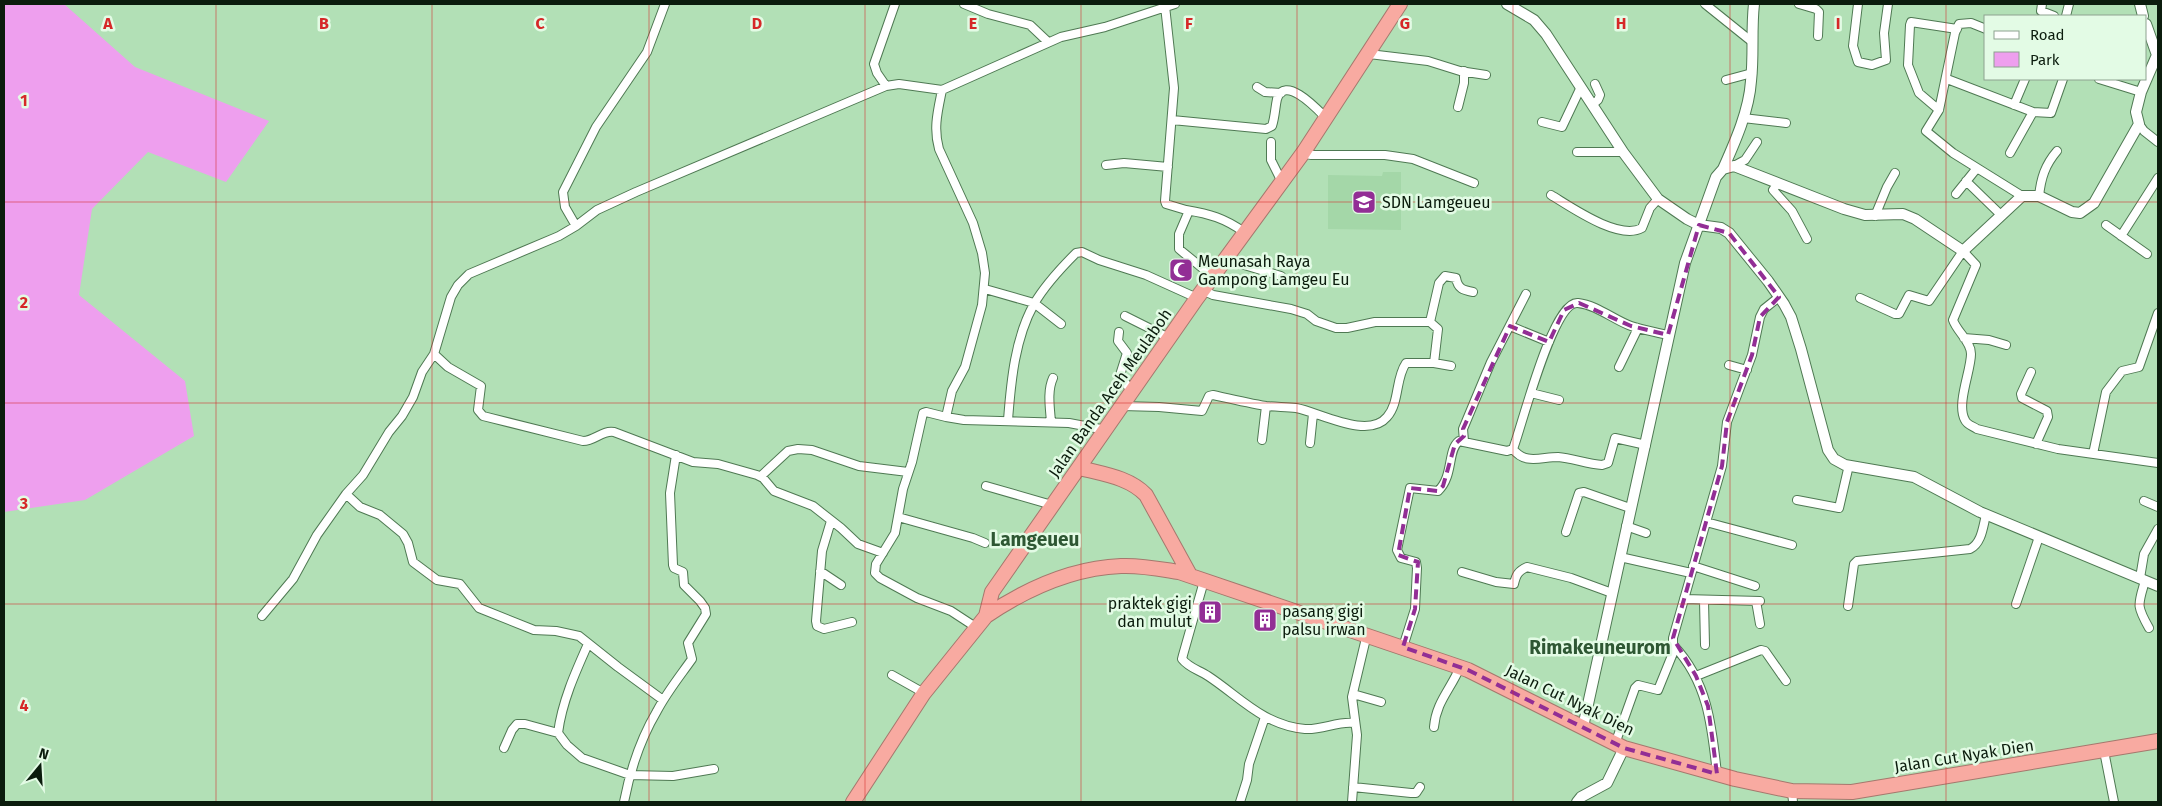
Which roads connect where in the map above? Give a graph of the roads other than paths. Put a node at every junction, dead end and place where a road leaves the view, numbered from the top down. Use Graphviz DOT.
graph roads {
  1 [pos="665,4"];
  2 [pos="895,4"];
  3 [pos="964,4"];
  4 [pos="1175,4"];
  5 [pos="1400,4"];
  6 [pos="1507,4"];
  7 [pos="1705,4"];
  8 [pos="1753,4"];
  9 [pos="1799,4"];
  10 [pos="1858,4"];
  11 [pos="1888,4"];
  12 [pos="2042,4"];
  13 [pos="1165,6"];
  14 [pos="2051,15"];
  15 [pos="2147,27"];
  16 [pos="1984,28"];
  17 [pos="1957,29"];
  18 [pos="1818,36"];
  19 [pos="1751,41"];
  20 [pos="1048,42"];
  21 [pos="2154,51"];
  22 [pos="1369,54"];
  23 [pos="1464,72"];
  24 [pos="1752,73"];
  25 [pos="2147,73"];
  26 [pos="1486,75"];
  27 [pos="1947,79"];
  28 [pos="1726,80"];
  29 [pos="2025,80"];
  30 [pos="2063,80"];
  31 [pos="2102,80"];
  32 [pos="2145,80"];
  33 [pos="1594,84"];
  34 [pos="886,86"];
  35 [pos="1256,87"];
  36 [pos="1580,89"];
  37 [pos="942,90"];
  38 [pos="2141,92"];
  39 [pos="1281,93"];
  40 [pos="1594,103"];
  41 [pos="2014,105"];
  42 [pos="1458,106"];
  43 [pos="1939,110"];
  44 [pos="2033,112"];
  45 [pos="1326,118"];
  46 [pos="1743,118"];
  47 [pos="1172,120"];
  48 [pos="1542,122"];
  49 [pos="1786,123"];
  50 [pos="2139,124"];
  51 [pos="1272,142"];
  52 [pos="1756,142"];
  53 [pos="2158,142"];
  54 [pos="2057,151"];
  55 [pos="1577,152"];
  56 [pos="1623,152"];
  57 [pos="1303,153"];
  58 [pos="2010,153"];
  59 [pos="1106,165"];
  60 [pos="1734,166"];
  61 [pos="1168,167"];
  62 [pos="1976,168"];
  63 [pos="1723,170"];
  64 [pos="1895,173"];
  65 [pos="2158,178"];
  66 [pos="1282,182"];
  67 [pos="1966,182"];
  68 [pos="1474,183"];
  69 [pos="1778,183"];
  70 [pos="1956,194"];
  71 [pos="1551,195"];
  72 [pos="2022,196"];
  73 [pos="2039,196"];
  74 [pos="1658,199"];
  75 [pos="1186,210"];
  76 [pos="2001,215"];
  77 [pos="1875,216"];
  78 [pos="1700,220"];
  79 [pos="2106,225"];
  80 [pos="576,226"];
  81 [pos="1244,232"];
  82 [pos="2121,236"];
  83 [pos="1806,239"];
  84 [pos="1963,251"];
  85 [pos="2147,254"];
  86 [pos="1224,259"];
  87 [pos="1212,276"];
  88 [pos="1281,276"];
  89 [pos="984,289"];
  90 [pos="1473,292"];
  91 [pos="1199,294"];
  92 [pos="1526,294"];
  93 [pos="1779,297"];
  94 [pos="1860,298"];
  95 [pos="1034,303"];
  96 [pos="2158,313"];
  97 [pos="1125,316"];
  98 [pos="1430,322"];
  99 [pos="1061,324"];
  100 [pos="1510,326"];
  101 [pos="1638,328"];
  102 [pos="1119,332"];
  103 [pos="1668,335"];
  104 [pos="1169,338"];
  105 [pos="1964,338"];
  106 [pos="1548,342"];
  107 [pos="2006,345"];
  108 [pos="434,354"];
  109 [pos="1434,363"];
  110 [pos="1729,364"];
  111 [pos="1451,366"];
  112 [pos="1619,367"];
  113 [pos="1747,370"];
  114 [pos="2031,372"];
  115 [pos="1053,378"];
  116 [pos="1131,391"];
  117 [pos="1531,393"];
  118 [pos="1559,400"];
  119 [pos="1122,406"];
  120 [pos="1266,406"];
  121 [pos="1313,414"];
  122 [pos="946,417"];
  123 [pos="1008,420"];
  124 [pos="1052,422"];
  125 [pos="1106,430"];
  126 [pos="1262,440"];
  127 [pos="1464,441"];
  128 [pos="1310,443"];
  129 [pos="2036,444"];
  130 [pos="1646,445"];
  131 [pos="1514,449"];
  132 [pos="2092,454"];
  133 [pos="676,455"];
  134 [pos="2158,463"];
  135 [pos="1849,466"];
  136 [pos="1080,468"];
  137 [pos="908,472"];
  138 [pos="761,476"];
  139 [pos="986,486"];
  140 [pos="346,494"];
  141 [pos="1797,500"];
  142 [pos="2144,501"];
  143 [pos="1052,505"];
  144 [pos="2158,506"];
  145 [pos="1630,508"];
  146 [pos="1986,515"];
  147 [pos="898,517"];
  148 [pos="831,521"];
  149 [pos="1706,522"];
  150 [pos="1626,526"];
  151 [pos="2158,529"];
  152 [pos="1566,532"];
  153 [pos="1646,533"];
  154 [pos="2039,538"];
  155 [pos="984,543"];
  156 [pos="1792,545"];
  157 [pos="883,553"];
  158 [pos="1620,557"];
  159 [pos="820,570"];
  160 [pos="1692,570"];
  161 [pos="1462,572"];
  162 [pos="1190,575"];
  163 [pos="2142,579"];
  164 [pos="1204,581"];
  165 [pos="841,585"];
  166 [pos="1755,586"];
  167 [pos="2158,586"];
  168 [pos="1612,593"];
  169 [pos="1684,599"];
  170 [pos="1704,601"];
  171 [pos="2016,604"];
  172 [pos="1848,606"];
  173 [pos="262,616"];
  174 [pos="986,616"];
  175 [pos="852,622"];
  176 [pos="1760,624"];
  177 [pos="977,628"];
  178 [pos="2148,628"];
  179 [pos="1367,634"];
  180 [pos="588,644"];
  181 [pos="1706,645"];
  182 [pos="1674,646"];
  183 [pos="1403,647"];
  184 [pos="1460,667"];
  185 [pos="892,674"];
  186 [pos="1696,676"];
  187 [pos="1786,681"];
  188 [pos="924,693"];
  189 [pos="1353,694"];
  190 [pos="663,700"];
  191 [pos="1381,702"];
  192 [pos="1264,716"];
  193 [pos="1354,723"];
  194 [pos="1434,727"];
  195 [pos="1582,727"];
  196 [pos="558,733"];
  197 [pos="2153,742"];
  198 [pos="1619,746"];
  199 [pos="504,748"];
  200 [pos="2104,751"];
  201 [pos="714,769"];
  202 [pos="1717,774"];
  203 [pos="630,775"];
  204 [pos="1353,787"];
  205 [pos="1420,787"];
  206 [pos="1792,797"];
  207 [pos="1851,797"];
  208 [pos="624,802"];
  209 [pos="853,802"];
  210 [pos="1240,802"];
  211 [pos="1352,802"];
  212 [pos="1577,802"];
  213 [pos="2114,802"];
  1 -- 80 [label="street"];
  2 -- 34 [label="street"];
  3 -- 20 [label="street"];
  4 -- 13 [label="street"];
  5 -- 22 [label="highway, Jalan Banda Aceh Meulaboh"];
  6 -- 36 [label="street"];
  7 -- 19 [label="street"];
  8 -- 19 [label="street"];
  9 -- 18 [label="street"];
  10 -- 11 [label="street"];
  12 -- 14 [label="street"];
  13 -- 20 [label="street"];
  13 -- 47 [label="street"];
  15 -- 21 [label="street"];
  16 -- 17 [label="street"];
  17 -- 27 [label="street"];
  17 -- 43 [label="street"];
  19 -- 24 [label="street"];
  20 -- 37 [label="street"];
  21 -- 25 [label="street"];
  22 -- 23 [label="street"];
  22 -- 45 [label="highway, Jalan Banda Aceh Meulaboh"];
  23 -- 26 [label="street"];
  23 -- 42 [label="street"];
  24 -- 28 [label="street"];
  24 -- 46 [label="street"];
  27 -- 41 [label="street"];
  27 -- 43 [label="street"];
  29 -- 41 [label="street"];
  30 -- 44 [label="street"];
  31 -- 38 [label="street"];
  32 -- 38 [label="street"];
  33 -- 40 [label="street"];
  34 -- 37 [label="street"];
  34 -- 80 [label="street"];
  35 -- 39 [label="street"];
  36 -- 40 [label="street"];
  36 -- 48 [label="street"];
  37 -- 89 [label="street"];
  38 -- 50 [label="street"];
  39 -- 45 [label="street"];
  39 -- 47 [label="street"];
  40 -- 56 [label="street"];
  41 -- 44 [label="street"];
  43 -- 62 [label="street"];
  44 -- 58 [label="street"];
  45 -- 57 [label="highway, Jalan Banda Aceh Meulaboh"];
  46 -- 49 [label="street"];
  46 -- 63 [label="street"];
  47 -- 61 [label="street"];
  50 -- 53 [label="street"];
  50 -- 73 [label="street"];
  51 -- 66 [label="street"];
  52 -- 60 [label="street"];
  54 -- 73 [label="street"];
  55 -- 56 [label="street"];
  56 -- 74 [label="street"];
  57 -- 66 [label="highway, Jalan Banda Aceh Meulaboh"];
  57 -- 68 [label="street"];
  59 -- 61 [label="street"];
  60 -- 63 [label="street"];
  60 -- 69 [label="street"];
  61 -- 75 [label="street"];
  62 -- 67 [label="street"];
  62 -- 72 [label="street"];
  63 -- 78 [label="street"];
  64 -- 77 [label="street"];
  65 -- 82 [label="street"];
  66 -- 81 [label="highway, Jalan Banda Aceh Meulaboh"];
  67 -- 70 [label="street"];
  67 -- 76 [label="street"];
  69 -- 77 [label="street"];
  69 -- 83 [label="street"];
  71 -- 74 [label="street"];
  72 -- 73 [label="street"];
  72 -- 76 [label="street"];
  74 -- 78 [label="street"];
  75 -- 81 [label="street"];
  75 -- 87 [label="street"];
  76 -- 84 [label="street"];
  77 -- 84 [label="street"];
  78 -- 93 [label="street"];
  78 -- 103 [label="street"];
  79 -- 82 [label="street"];
  80 -- 108 [label="street"];
  81 -- 86 [label="highway, Jalan Banda Aceh Meulaboh"];
  82 -- 85 [label="street"];
  84 -- 94 [label="street"];
  84 -- 105 [label="street"];
  86 -- 87 [label="highway, Jalan Banda Aceh Meulaboh"];
  86 -- 88 [label="street"];
  87 -- 91 [label="highway, Jalan Banda Aceh Meulaboh"];
  89 -- 95 [label="street"];
  89 -- 122 [label="street"];
  90 -- 98 [label="street"];
  91 -- 95 [label="street"];
  91 -- 98 [label="street"];
  91 -- 104 [label="highway, Jalan Banda Aceh Meulaboh"];
  92 -- 100 [label="street"];
  93 -- 113 [label="street"];
  93 -- 135 [label="street"];
  95 -- 99 [label="street"];
  95 -- 123 [label="street"];
  96 -- 132 [label="street"];
  97 -- 104 [label="street"];
  98 -- 109 [label="street"];
  100 -- 106 [label="street"];
  100 -- 127 [label="street"];
  101 -- 103 [label="street"];
  101 -- 106 [label="street"];
  101 -- 112 [label="street"];
  102 -- 116 [label="street"];
  103 -- 130 [label="street"];
  104 -- 116 [label="highway, Jalan Banda Aceh Meulaboh"];
  105 -- 107 [label="street"];
  105 -- 129 [label="street"];
  106 -- 117 [label="street"];
  108 -- 133 [label="street"];
  108 -- 140 [label="street"];
  109 -- 111 [label="street"];
  109 -- 121 [label="street"];
  110 -- 113 [label="street"];
  113 -- 149 [label="street"];
  114 -- 129 [label="street"];
  115 -- 124 [label="street"];
  116 -- 119 [label="highway, Jalan Banda Aceh Meulaboh"];
  117 -- 118 [label="street"];
  117 -- 131 [label="street"];
  119 -- 120 [label="street"];
  119 -- 125 [label="highway, Jalan Banda Aceh Meulaboh"];
  120 -- 121 [label="street"];
  120 -- 126 [label="street"];
  121 -- 128 [label="street"];
  122 -- 123 [label="street"];
  122 -- 137 [label="street"];
  123 -- 124 [label="street"];
  124 -- 125 [label="street"];
  125 -- 136 [label="highway, Jalan Banda Aceh Meulaboh"];
  127 -- 131 [label="street"];
  127 -- 183 [label="street"];
  129 -- 132 [label="street"];
  130 -- 131 [label="street"];
  130 -- 145 [label="street"];
  132 -- 134 [label="street"];
  133 -- 138 [label="street"];
  133 -- 190 [label="street"];
  135 -- 141 [label="street"];
  135 -- 146 [label="street"];
  136 -- 143 [label="highway, Jalan Banda Aceh Meulaboh"];
  136 -- 162 [label="highway"];
  137 -- 138 [label="street"];
  137 -- 147 [label="street"];
  138 -- 148 [label="street"];
  139 -- 143 [label="street"];
  140 -- 173 [label="street"];
  140 -- 180 [label="street"];
  142 -- 144 [label="street"];
  143 -- 174 [label="highway, Jalan Banda Aceh Meulaboh"];
  145 -- 150 [label="street"];
  145 -- 152 [label="street"];
  146 -- 154 [label="street"];
  146 -- 172 [label="street"];
  147 -- 155 [label="street"];
  147 -- 157 [label="street"];
  148 -- 157 [label="street"];
  148 -- 159 [label="street"];
  149 -- 156 [label="street"];
  149 -- 160 [label="street"];
  150 -- 153 [label="street"];
  150 -- 158 [label="street"];
  151 -- 163 [label="street"];
  154 -- 163 [label="street"];
  154 -- 171 [label="street"];
  157 -- 177 [label="street"];
  158 -- 160 [label="street"];
  158 -- 168 [label="street"];
  159 -- 165 [label="street"];
  159 -- 175 [label="street"];
  160 -- 166 [label="street"];
  160 -- 169 [label="street"];
  161 -- 168 [label="street"];
  162 -- 164 [label="highway, Jalan Cut Nyak Dien"];
  162 -- 174 [label="highway, Jalan Cut Nyak Dien"];
  163 -- 167 [label="street"];
  163 -- 178 [label="street"];
  164 -- 179 [label="highway, Jalan Cut Nyak Dien"];
  164 -- 192 [label="street"];
  168 -- 195 [label="street"];
  169 -- 170 [label="street"];
  169 -- 182 [label="street"];
  170 -- 176 [label="street"];
  170 -- 181 [label="street"];
  174 -- 177 [label="highway, Jalan Banda Aceh Meulaboh"];
  177 -- 188 [label="highway, Jalan Banda Aceh Meulaboh"];
  179 -- 183 [label="highway, Jalan Cut Nyak Dien"];
  179 -- 189 [label="street"];
  180 -- 190 [label="street"];
  180 -- 196 [label="street"];
  182 -- 186 [label="street"];
  182 -- 198 [label="street"];
  183 -- 184 [label="highway, Jalan Cut Nyak Dien"];
  184 -- 194 [label="street"];
  184 -- 195 [label="highway, Jalan Cut Nyak Dien"];
  185 -- 188 [label="street"];
  186 -- 187 [label="street"];
  186 -- 202 [label="street"];
  188 -- 209 [label="highway, Jalan Banda Aceh Meulaboh"];
  189 -- 191 [label="street"];
  189 -- 193 [label="street"];
  190 -- 203 [label="street"];
  192 -- 193 [label="street"];
  192 -- 210 [label="street"];
  193 -- 204 [label="street"];
  195 -- 198 [label="highway, Jalan Cut Nyak Dien"];
  196 -- 199 [label="street"];
  196 -- 203 [label="street"];
  197 -- 200 [label="highway, Jalan Cut Nyak Dien"];
  198 -- 202 [label="highway, Jalan Cut Nyak Dien"];
  198 -- 212 [label="street"];
  200 -- 207 [label="highway, Jalan Cut Nyak Dien"];
  200 -- 213 [label="street"];
  201 -- 203 [label="street"];
  202 -- 206 [label="highway, Jalan Cut Nyak Dien"];
  203 -- 208 [label="street"];
  204 -- 205 [label="street"];
  204 -- 211 [label="street"];
  206 -- 207 [label="highway, Jalan Cut Nyak Dien"];
}
